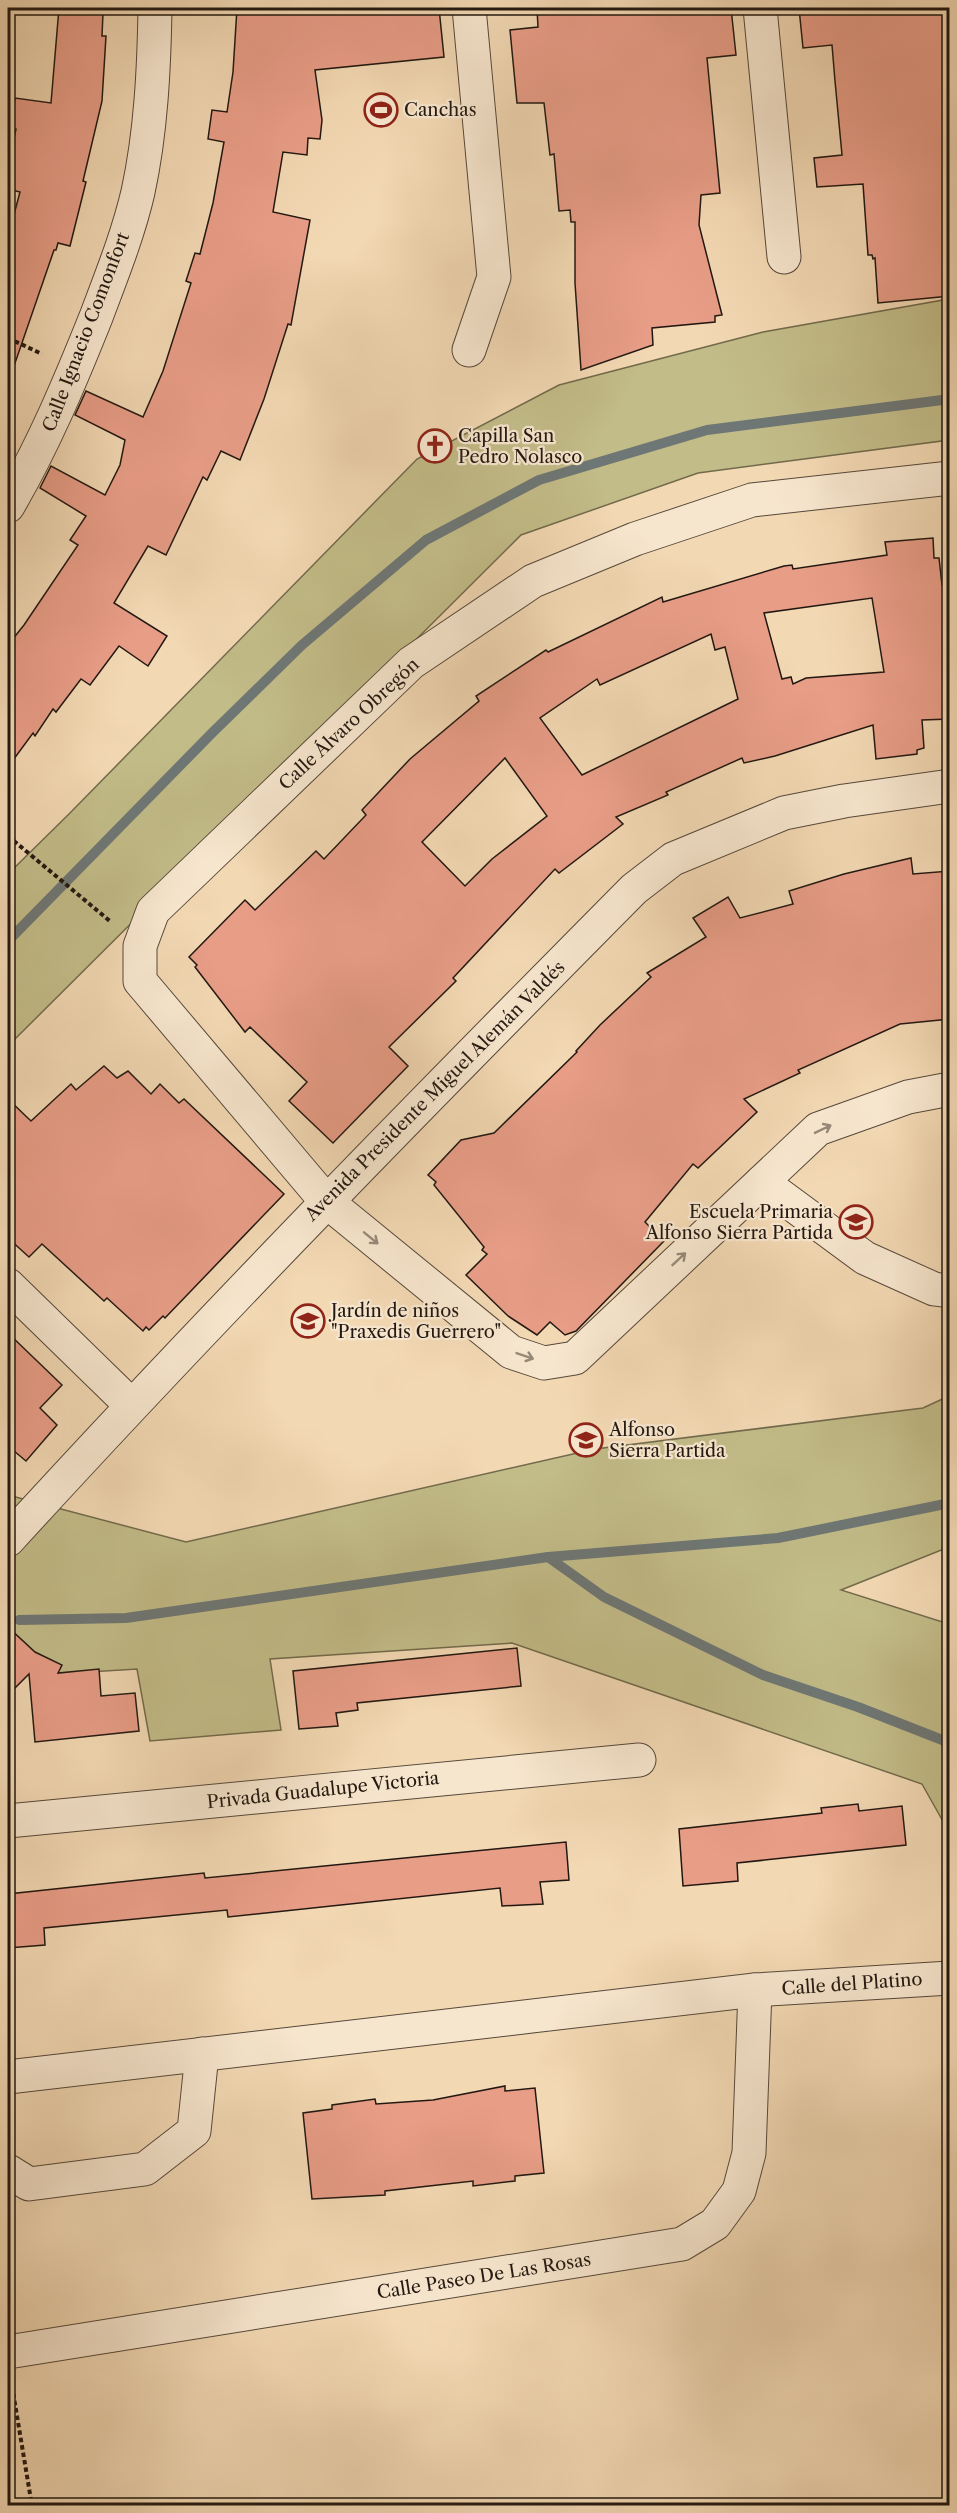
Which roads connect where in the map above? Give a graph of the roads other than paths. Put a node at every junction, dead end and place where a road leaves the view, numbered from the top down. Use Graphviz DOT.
graph roads {
  1 [pos="155,8"];
  2 [pos="469,8"];
  3 [pos="760,8"];
  4 [pos="784,257"];
  5 [pos="469,350"];
  6 [pos="950,478"];
  7 [pos="8,506"];
  8 [pos="950,786"];
  9 [pos="950,1089"];
  10 [pos="762,1182"];
  11 [pos="326,1201"];
  12 [pos="8,1285"];
  13 [pos="950,1290"];
  14 [pos="131,1405"];
  15 [pos="8,1540"];
  16 [pos="639,1760"];
  17 [pos="8,1821"];
  18 [pos="950,1978"];
  19 [pos="755,1990"];
  20 [pos="202,2054"];
  21 [pos="8,2077"];
  22 [pos="8,2171"];
  23 [pos="9,2367"];
  1 -- 7 [label="street, Calle Ignacio Comonfort"];
  2 -- 5 [label="street"];
  3 -- 4 [label="street"];
  6 -- 11 [label="street, Calle Álvaro Obregón"];
  8 -- 11 [label="street, Avenida Presidente Miguel Alemán Valdés"];
  10 -- 9 [label="street, Calle Álvaro Obregón, one-way"];
  11 -- 10 [label="street, Calle Álvaro Obregón, one-way"];
  10 -- 13 [label="street"];
  11 -- 14 [label="street, Avenida Presidente Miguel Alemán Valdés"];
  12 -- 14 [label="street"];
  14 -- 15 [label="street, Avenida Presidente Miguel Alemán Valdés"];
  16 -- 17 [label="street, Privada Guadalupe Victoria"];
  18 -- 19 [label="street, Calle del Platino"];
  19 -- 20 [label="street, Calle del Platino"];
  19 -- 23 [label="street, Calle Paseo De Las Rosas"];
  20 -- 21 [label="street, Calle del Platino"];
  20 -- 22 [label="street"];
}
